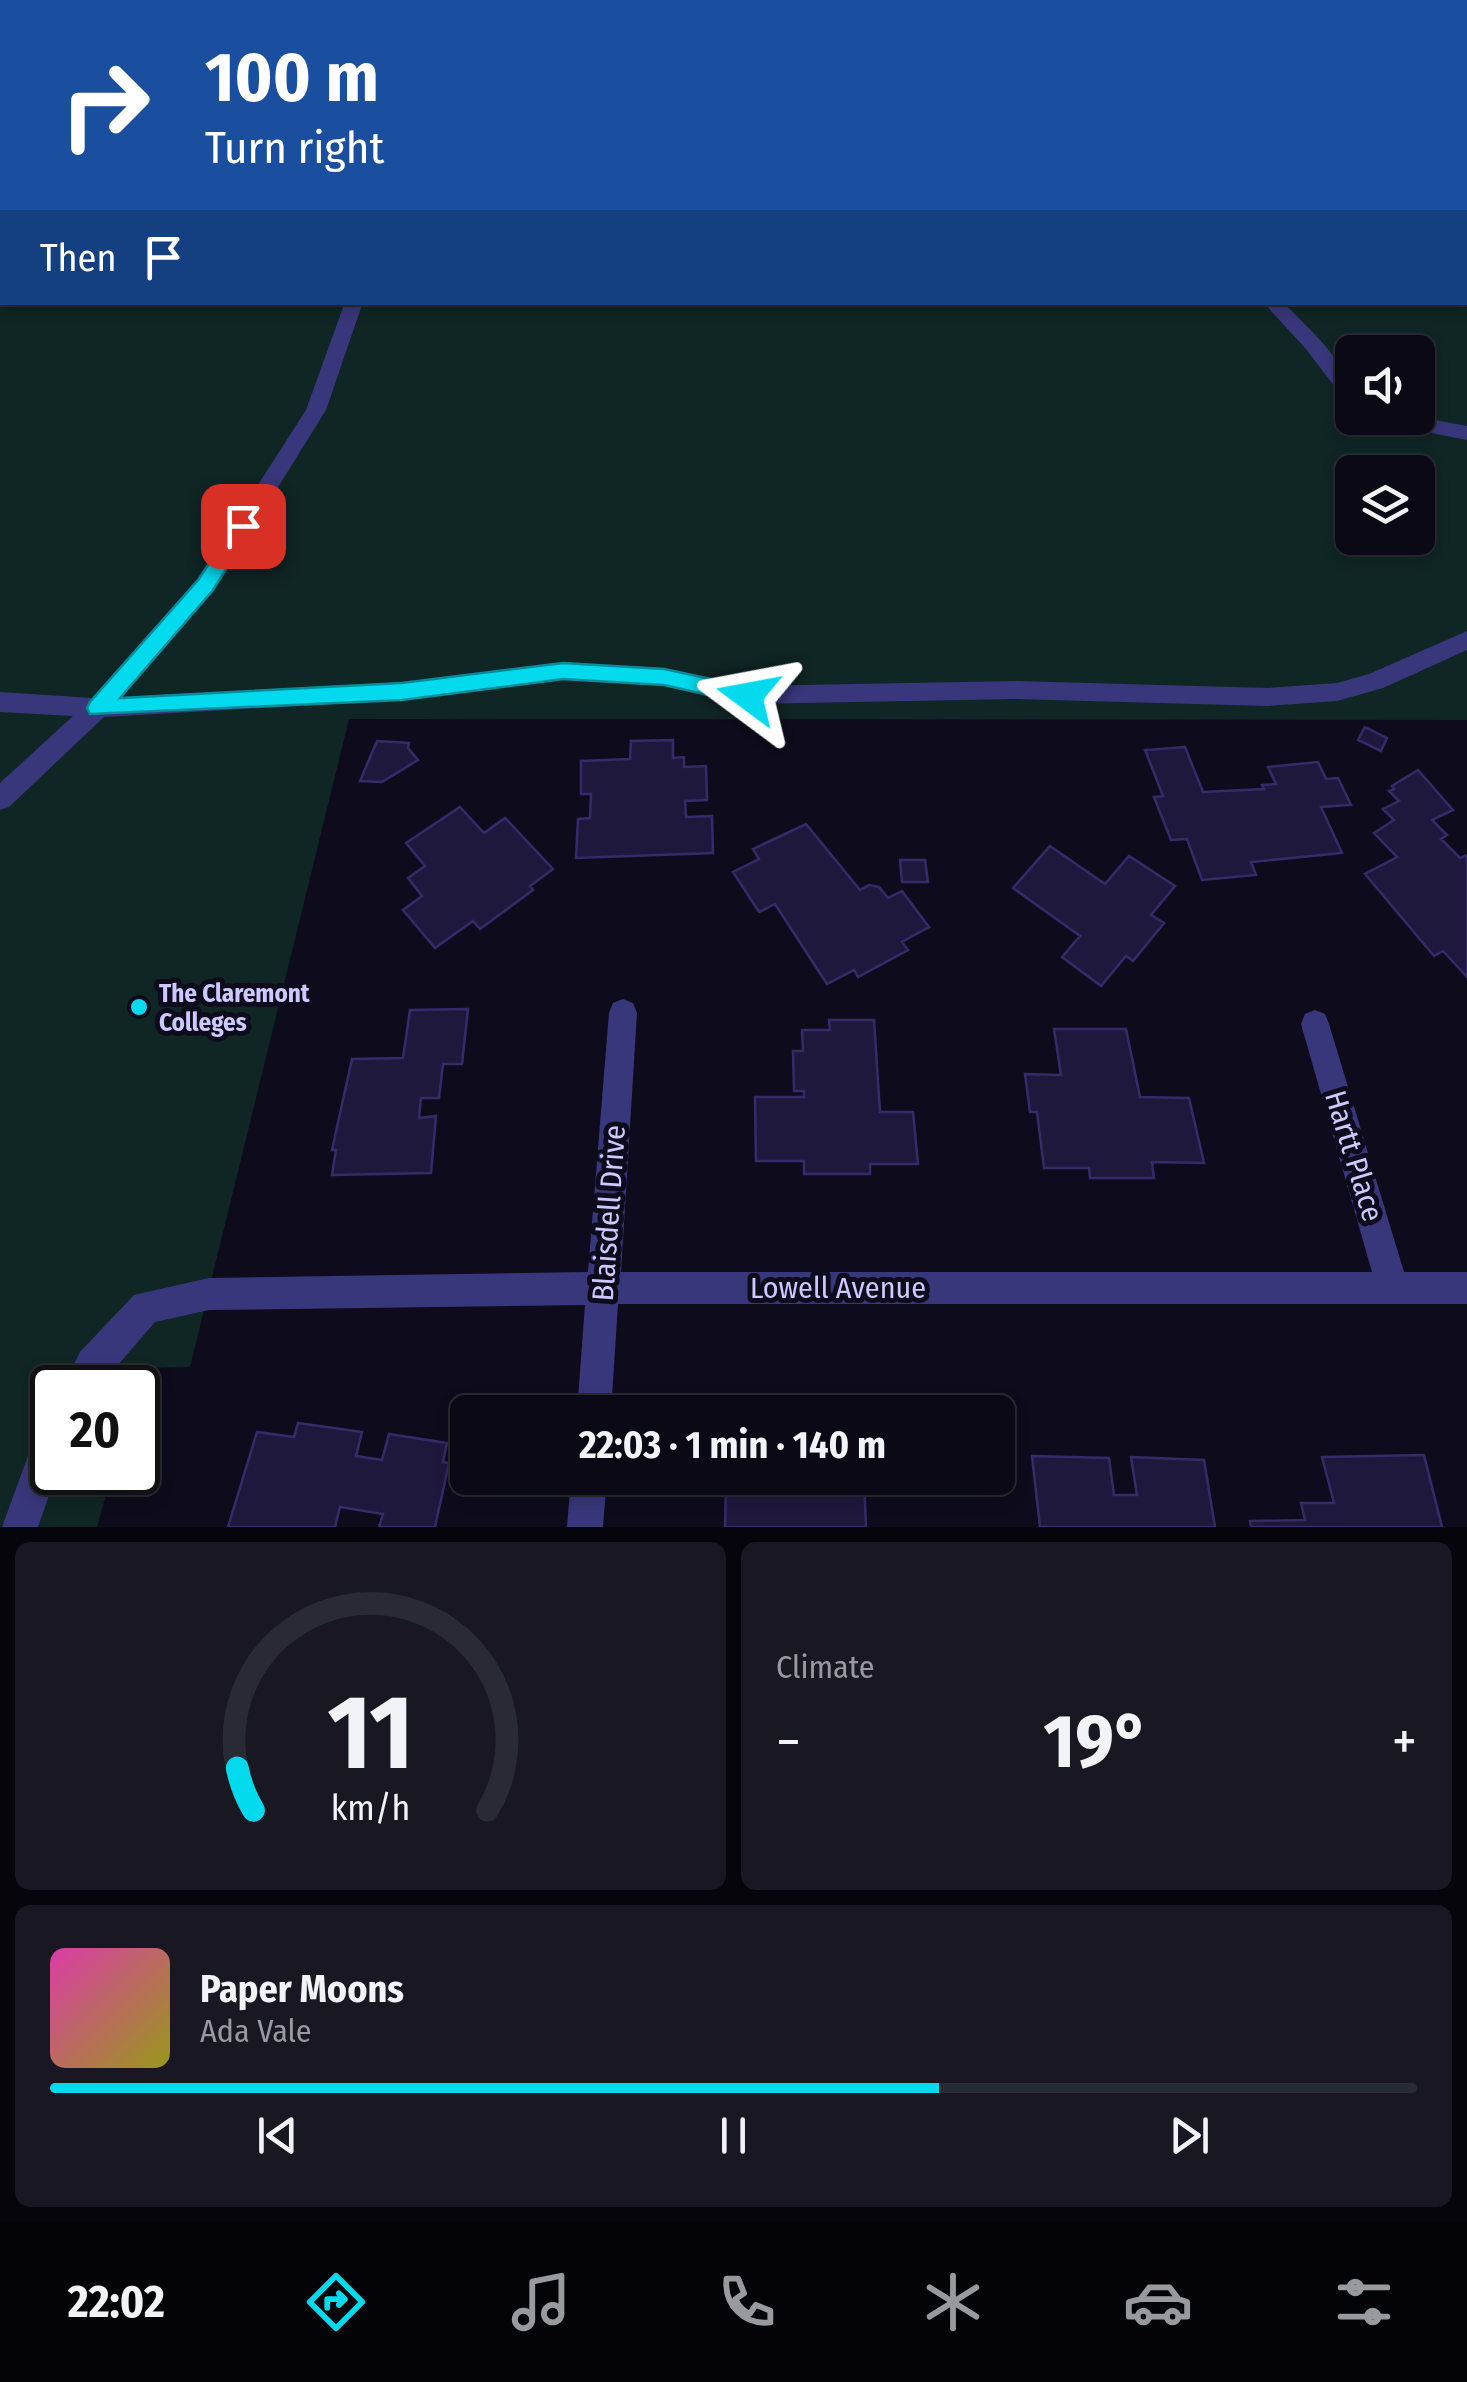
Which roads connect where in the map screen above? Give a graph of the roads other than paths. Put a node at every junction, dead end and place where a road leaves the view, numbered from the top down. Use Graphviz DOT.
graph roads {
  1 [pos="353,305"];
  2 [pos="1275,305"];
  3 [pos="1335,374"];
  4 [pos="1435,427"];
  5 [pos="1467,433"];
  6 [pos="1467,640"];
  7 [pos="0,702"];
  8 [pos="98,708"];
  9 [pos="0,799"];
  10 [pos="623,1013"];
  11 [pos="1315,1024"];
  12 [pos="604,1288"];
  13 [pos="1393,1288"];
  14 [pos="1467,1288"];
  15 [pos="91,1365"];
  16 [pos="595,1395"];
  17 [pos="31,1495"];
  18 [pos="588,1495"];
  19 [pos="20,1527"];
  20 [pos="585,1527"];
  1 -- 8 [label="street"];
  2 -- 3 [label="street"];
  4 -- 5 [label="street"];
  6 -- 8 [label="street"];
  7 -- 8 [label="street"];
  8 -- 9 [label="street"];
  10 -- 12 [label="street, Blaisdell Drive"];
  11 -- 13 [label="street, Hartt Place"];
  12 -- 13 [label="street, Lowell Avenue"];
  12 -- 15 [label="street, Lowell Avenue"];
  12 -- 16 [label="street, Blaisdell Drive"];
  13 -- 14 [label="street, Lowell Avenue"];
  17 -- 19 [label="street"];
  18 -- 20 [label="street"];
}
